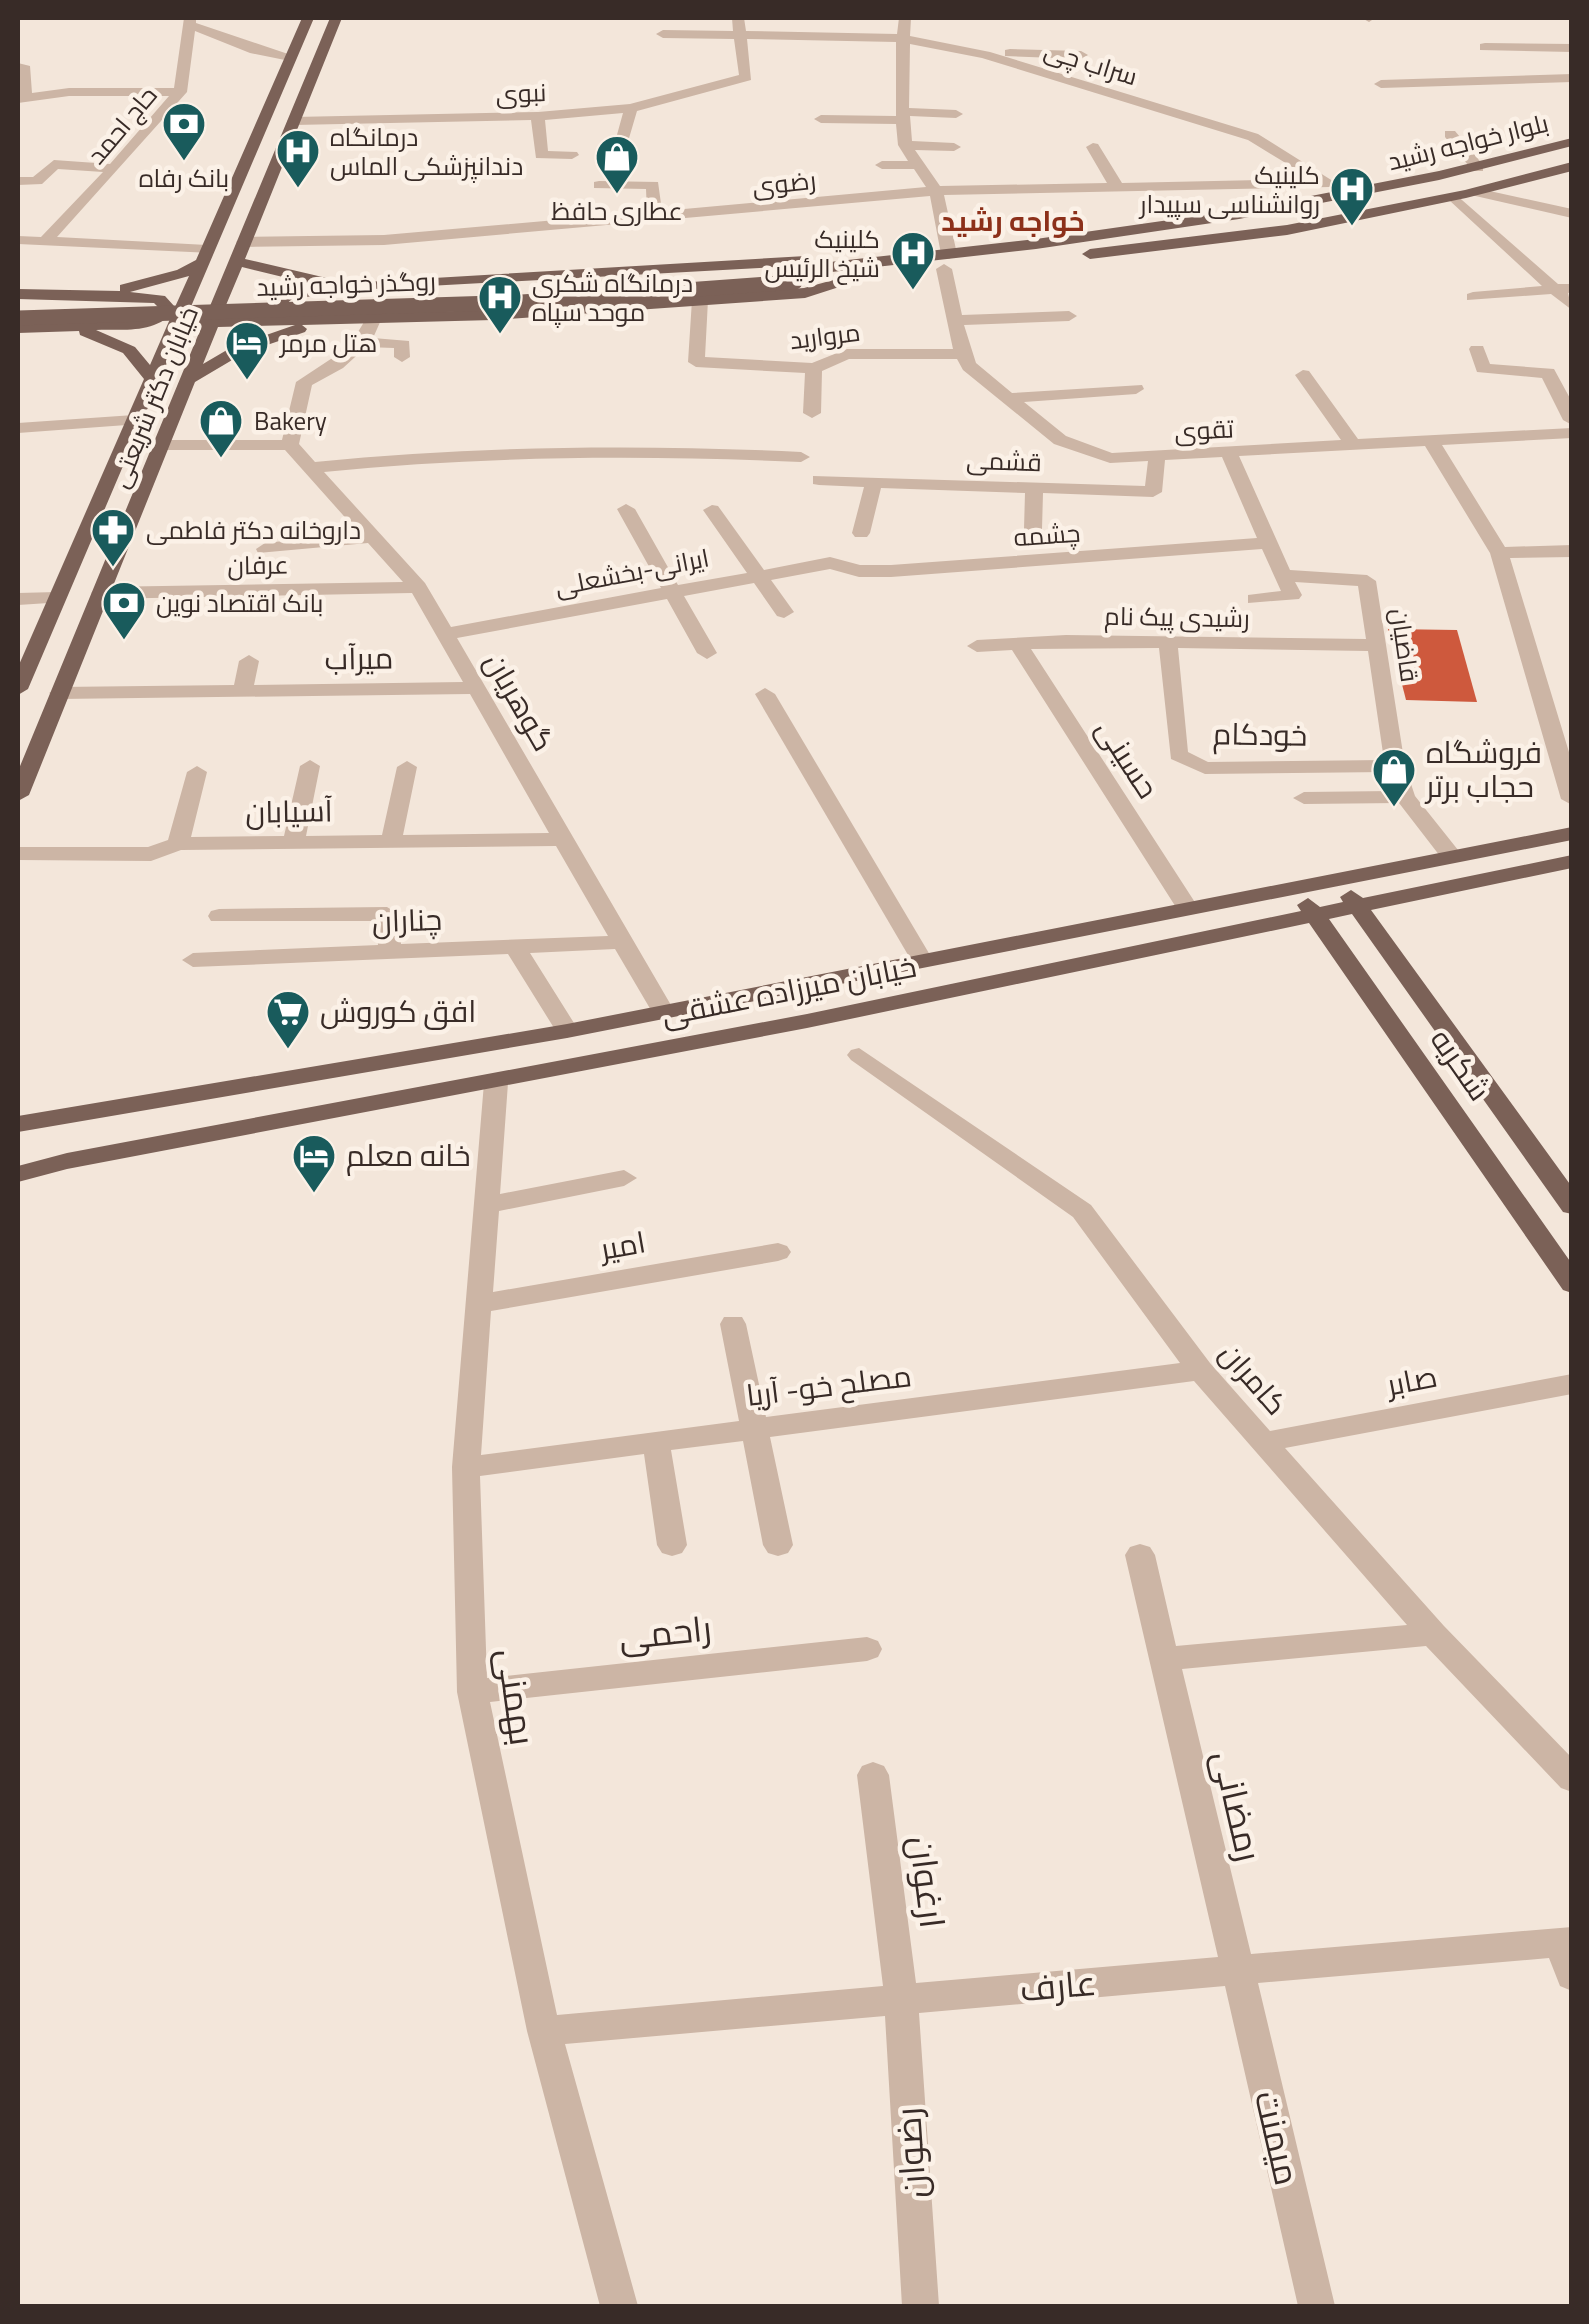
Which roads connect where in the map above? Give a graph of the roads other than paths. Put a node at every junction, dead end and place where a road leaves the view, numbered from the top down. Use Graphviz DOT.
graph roads {
  1 [pos="308,18"];
  2 [pos="336,18"];
  3 [pos="598,18"];
  4 [pos="738,18"];
  5 [pos="905,18"];
  6 [pos="189,21"];
  7 [pos="598,34"];
  8 [pos="663,34"];
  9 [pos="740,35"];
  10 [pos="901,38"];
  11 [pos="1486,47"];
  12 [pos="1572,48"];
  13 [pos="970,52"];
  14 [pos="1080,55"];
  15 [pos="290,57"];
  16 [pos="23,66"];
  17 [pos="1572,78"];
  18 [pos="1382,84"];
  19 [pos="648,85"];
  20 [pos="180,92"];
  21 [pos="21,98"];
  22 [pos="654,104"];
  23 [pos="630,108"];
  24 [pos="956,114"];
  25 [pos="538,116"];
  26 [pos="904,116"];
  27 [pos="820,118"];
  28 [pos="294,122"];
  29 [pos="1450,134"];
  30 [pos="622,142"];
  31 [pos="1572,142"];
  32 [pos="904,145"];
  33 [pos="1093,147"];
  34 [pos="954,148"];
  35 [pos="572,154"];
  36 [pos="882,165"];
  37 [pos="916,165"];
  38 [pos="1572,166"];
  39 [pos="1478,168"];
  40 [pos="114,169"];
  41 [pos="18,181"];
  42 [pos="1329,183"];
  43 [pos="599,185"];
  44 [pos="748,189"];
  45 [pos="1118,190"];
  46 [pos="936,191"];
  47 [pos="1476,192"];
  48 [pos="1350,196"];
  49 [pos="1454,197"];
  50 [pos="761,208"];
  51 [pos="1572,214"];
  52 [pos="655,217"];
  53 [pos="18,240"];
  54 [pos="44,240"];
  55 [pos="244,242"];
  56 [pos="204,257"];
  57 [pos="236,261"];
  58 [pos="946,262"];
  59 [pos="841,264"];
  60 [pos="791,277"];
  61 [pos="858,278"];
  62 [pos="355,285"];
  63 [pos="1564,288"];
  64 [pos="189,292"];
  65 [pos="224,292"];
  66 [pos="18,294"];
  67 [pos="81,294"];
  68 [pos="100,294"];
  69 [pos="1473,297"];
  70 [pos="700,300"];
  71 [pos="1572,305"];
  72 [pos="18,306"];
  73 [pos="1069,316"];
  74 [pos="18,318"];
  75 [pos="373,320"];
  76 [pos="957,320"];
  77 [pos="211,323"];
  78 [pos="175,324"];
  79 [pos="62,326"];
  80 [pos="18,328"];
  81 [pos="366,342"];
  82 [pos="1477,350"];
  83 [pos="962,354"];
  84 [pos="402,357"];
  85 [pos="814,368"];
  86 [pos="1303,374"];
  87 [pos="152,378"];
  88 [pos="188,380"];
  89 [pos="1136,389"];
  90 [pos="1009,398"];
  91 [pos="812,413"];
  92 [pos="134,420"];
  93 [pos="1572,420"];
  94 [pos="18,428"];
  95 [pos="1572,433"];
  96 [pos="1429,439"];
  97 [pos="161,445"];
  98 [pos="290,445"];
  99 [pos="1353,445"];
  100 [pos="1229,454"];
  101 [pos="801,456"];
  102 [pos="1156,457"];
  103 [pos="311,468"];
  104 [pos="820,480"];
  105 [pos="874,481"];
  106 [pos="1034,486"];
  107 [pos="626,509"];
  108 [pos="712,510"];
  109 [pos="1033,528"];
  110 [pos="860,533"];
  111 [pos="373,537"];
  112 [pos="1268,543"];
  113 [pos="266,549"];
  114 [pos="1572,551"];
  115 [pos="1499,553"];
  116 [pos="830,563"];
  117 [pos="754,574"];
  118 [pos="1282,576"];
  119 [pos="418,587"];
  120 [pos="672,589"];
  121 [pos="100,593"];
  122 [pos="57,598"];
  123 [pos="18,599"];
  124 [pos="1255,599"];
  125 [pos="784,612"];
  126 [pos="445,634"];
  127 [pos="1168,642"];
  128 [pos="1018,643"];
  129 [pos="1377,645"];
  130 [pos="978,646"];
  131 [pos="708,653"];
  132 [pos="248,661"];
  133 [pos="476,688"];
  134 [pos="18,690"];
  135 [pos="243,691"];
  136 [pos="59,693"];
  137 [pos="765,694"];
  138 [pos="310,766"];
  139 [pos="407,766"];
  140 [pos="1395,766"];
  141 [pos="196,772"];
  142 [pos="18,795"];
  143 [pos="1304,798"];
  144 [pos="1405,798"];
  145 [pos="1572,798"];
  146 [pos="1572,833"];
  147 [pos="564,839"];
  148 [pos="391,840"];
  149 [pos="294,841"];
  150 [pos="178,844"];
  151 [pos="18,854"];
  152 [pos="1451,856"];
  153 [pos="1572,861"];
  154 [pos="1335,877"];
  155 [pos="1292,885"];
  156 [pos="1186,907"];
  157 [pos="1358,907"];
  158 [pos="219,916"];
  159 [pos="1317,916"];
  160 [pos="623,942"];
  161 [pos="515,946"];
  162 [pos="390,952"];
  163 [pos="193,960"];
  164 [pos="922,960"];
  165 [pos="664,1012"];
  166 [pos="568,1031"];
  167 [pos="859,1054"];
  168 [pos="496,1083"];
  169 [pos="18,1124"];
  170 [pos="18,1174"];
  171 [pos="624,1178"];
  172 [pos="1562,1178"];
  173 [pos="486,1205"];
  174 [pos="1572,1206"];
  175 [pos="778,1252"];
  176 [pos="1572,1284"];
  177 [pos="479,1304"];
  178 [pos="733,1324"];
  179 [pos="1200,1370"];
  180 [pos="1572,1384"];
  181 [pos="754,1429"];
  182 [pos="656,1442"];
  183 [pos="1264,1442"];
  184 [pos="466,1466"];
  185 [pos="672,1545"];
  186 [pos="778,1545"];
  187 [pos="1140,1555"];
  188 [pos="1434,1634"];
  189 [pos="867,1648"];
  190 [pos="1164,1659"];
  191 [pos="472,1692"];
  192 [pos="873,1774"];
  193 [pos="1572,1778"];
  194 [pos="1566,1942"];
  195 [pos="1237,1970"];
  196 [pos="1572,1976"];
  197 [pos="901,1999"];
  198 [pos="544,2031"];
  199 [pos="619,2306"];
  200 [pos="920,2306"];
  201 [pos="1318,2306"];
  1 -- 15 [label="main road, خیابان دکتر شریعتی"];
  2 -- 28 [label="main road, خیابان دکتر شریعتی"];
  3 -- 7 [label="street"];
  4 -- 9 [label="street"];
  5 -- 10 [label="street"];
  6 -- 15 [label="street"];
  6 -- 20 [label="street, حاج احمد"];
  8 -- 9 [label="street, سراب چی"];
  9 -- 10 [label="street, سراب چی"];
  9 -- 22 [label="street, نبوی"];
  10 -- 13 [label="street, سراب چی"];
  10 -- 26 [label="street"];
  11 -- 12 [label="street"];
  13 -- 14 [label="street"];
  13 -- 42 [label="street, سراب چی"];
  15 -- 56 [label="main road, خیابان دکتر شریعتی"];
  16 -- 21 [label="street"];
  17 -- 18 [label="street"];
  19 -- 22 [label="street"];
  20 -- 21 [label="street"];
  20 -- 40 [label="street, حاج احمد"];
  22 -- 23 [label="street, نبوی"];
  23 -- 25 [label="street, نبوی"];
  23 -- 30 [label="street"];
  24 -- 26 [label="street"];
  25 -- 28 [label="street, نبوی"];
  25 -- 35 [label="street"];
  26 -- 27 [label="street"];
  26 -- 32 [label="street"];
  28 -- 55 [label="main road, خیابان دکتر شریعتی"];
  29 -- 39 [label="street"];
  31 -- 39 [label="main road, بلوار خواجه رشید"];
  32 -- 34 [label="street"];
  32 -- 37 [label="street"];
  33 -- 45 [label="street"];
  36 -- 37 [label="street"];
  37 -- 46 [label="street"];
  38 -- 47 [label="main road, بلوار خواجه رشید"];
  39 -- 48 [label="main road, بلوار خواجه رشید"];
  40 -- 41 [label="street"];
  40 -- 54 [label="street, حاج احمد"];
  42 -- 45 [label="street, رضوی"];
  42 -- 48 [label="street, سراب چی"];
  43 -- 52 [label="street"];
  44 -- 50 [label="street"];
  45 -- 46 [label="street, رضوی"];
  46 -- 50 [label="street, رضوی"];
  46 -- 58 [label="street"];
  47 -- 49 [label="main road, بلوار خواجه رشید"];
  47 -- 51 [label="street"];
  48 -- 58 [label="main road, بلوار خواجه رشید"];
  49 -- 58 [label="main road, بلوار خواجه رشید"];
  49 -- 63 [label="street"];
  50 -- 52 [label="street, رضوی"];
  52 -- 55 [label="street, رضوی"];
  53 -- 54 [label="street"];
  54 -- 56 [label="street"];
  55 -- 57 [label="main road, خیابان دکتر شریعتی"];
  56 -- 64 [label="main road, خیابان دکتر شریعتی"];
  56 -- 67 [label="main road"];
  57 -- 62 [label="main road"];
  57 -- 65 [label="main road, خیابان دکتر شریعتی"];
  58 -- 59 [label="main road, بلوار خواجه رشید"];
  58 -- 61 [label="main road, بلوار خواجه رشید"];
  58 -- 76 [label="street"];
  59 -- 60 [label="main road"];
  59 -- 62 [label="main road"];
  60 -- 61 [label="main road"];
  60 -- 72 [label="main road, روگذر خواجه رشید"];
  60 -- 74 [label="main road, روگذر خواجه رشید, bridge"];
  61 -- 70 [label="main road"];
  62 -- 75 [label="main road"];
  63 -- 69 [label="street"];
  63 -- 71 [label="street"];
  64 -- 65 [label="main road"];
  64 -- 68 [label="main road"];
  64 -- 78 [label="main road, خیابان دکتر شریعتی"];
  65 -- 77 [label="main road, خیابان دکتر شریعتی"];
  66 -- 67 [label="main road"];
  67 -- 68 [label="main road"];
  68 -- 79 [label="main road"];
  70 -- 75 [label="main road"];
  70 -- 85 [label="street, مروارید"];
  73 -- 76 [label="street"];
  75 -- 77 [label="main road"];
  75 -- 81 [label="street"];
  75 -- 88 [label="main road"];
  76 -- 83 [label="street"];
  77 -- 78 [label="main road"];
  77 -- 88 [label="main road, خیابان دکتر شریعتی"];
  78 -- 87 [label="main road, خیابان دکتر شریعتی"];
  79 -- 80 [label="main road"];
  79 -- 87 [label="main road"];
  81 -- 84 [label="street"];
  81 -- 98 [label="street"];
  82 -- 93 [label="street"];
  83 -- 85 [label="street, مروارید"];
  83 -- 90 [label="street, تقوی"];
  85 -- 91 [label="street"];
  86 -- 99 [label="street"];
  87 -- 92 [label="main road, خیابان دکتر شریعتی"];
  88 -- 97 [label="main road, خیابان دکتر شریعتی"];
  89 -- 90 [label="street"];
  90 -- 102 [label="street, تقوی"];
  92 -- 94 [label="street"];
  92 -- 122 [label="main road, خیابان دکتر شریعتی"];
  95 -- 96 [label="street, تقوی"];
  96 -- 99 [label="street, تقوی"];
  96 -- 115 [label="street"];
  97 -- 98 [label="street"];
  97 -- 121 [label="main road, خیابان دکتر شریعتی"];
  98 -- 103 [label="street, گوهریان"];
  99 -- 100 [label="street, تقوی"];
  100 -- 102 [label="street, تقوی"];
  100 -- 112 [label="street"];
  101 -- 103 [label="street"];
  102 -- 106 [label="street, قشمی"];
  103 -- 111 [label="street, گوهریان"];
  104 -- 105 [label="street, قشمی"];
  105 -- 106 [label="street, قشمی"];
  105 -- 110 [label="street"];
  106 -- 109 [label="street"];
  107 -- 120 [label="street"];
  108 -- 117 [label="street"];
  111 -- 113 [label="street"];
  111 -- 119 [label="street, گوهریان"];
  112 -- 116 [label="street, چشمه"];
  112 -- 118 [label="street"];
  114 -- 115 [label="street"];
  115 -- 145 [label="street"];
  116 -- 117 [label="street, ایرانی-بخشعلی"];
  117 -- 120 [label="street, ایرانی-بخشعلی"];
  117 -- 125 [label="street"];
  118 -- 124 [label="street"];
  118 -- 129 [label="street, قاضیان"];
  119 -- 121 [label="street, عرفان"];
  119 -- 126 [label="street, گوهریان"];
  120 -- 126 [label="street, ایرانی-بخشعلی"];
  120 -- 131 [label="street"];
  121 -- 136 [label="main road, خیابان دکتر شریعتی"];
  122 -- 123 [label="street"];
  122 -- 134 [label="main road, خیابان دکتر شریعتی"];
  126 -- 133 [label="street, گوهریان"];
  127 -- 128 [label="street, رشیدی پیک نام"];
  127 -- 129 [label="street, رشیدی پیک نام"];
  127 -- 140 [label="street, خودکام"];
  128 -- 130 [label="street, رشیدی پیک نام"];
  128 -- 156 [label="street, حسینی"];
  129 -- 140 [label="street, قاضیان"];
  132 -- 135 [label="street"];
  133 -- 135 [label="street, میرآب"];
  133 -- 147 [label="street, گوهریان"];
  135 -- 136 [label="street, میرآب"];
  136 -- 142 [label="main road, خیابان دکتر شریعتی"];
  137 -- 164 [label="street"];
  138 -- 149 [label="street"];
  139 -- 148 [label="street"];
  140 -- 144 [label="street, قاضیان"];
  141 -- 150 [label="street"];
  143 -- 144 [label="street"];
  144 -- 152 [label="street, قاضیان"];
  146 -- 152 [label="main road, خیابان میرزاده عشقی"];
  147 -- 148 [label="street, آسیابان"];
  147 -- 160 [label="street, گوهریان"];
  148 -- 149 [label="street, آسیابان"];
  149 -- 150 [label="street, آسیابان"];
  150 -- 151 [label="street, آسیابان"];
  152 -- 154 [label="main road, خیابان میرزاده عشقی"];
  153 -- 157 [label="main road, خیابان میرزاده عشقی"];
  154 -- 155 [label="main road, خیابان میرزاده عشقی"];
  154 -- 157 [label="main road, شکریه"];
  155 -- 156 [label="main road, خیابان میرزاده عشقی"];
  155 -- 159 [label="main road, شکریه"];
  156 -- 164 [label="main road, خیابان میرزاده عشقی"];
  157 -- 159 [label="main road, خیابان میرزاده عشقی"];
  157 -- 172 [label="main road, شکریه"];
  158 -- 162 [label="street"];
  159 -- 168 [label="main road, خیابان میرزاده عشقی"];
  159 -- 176 [label="main road, شکریه"];
  160 -- 161 [label="street, چناران"];
  160 -- 165 [label="street, گوهریان"];
  161 -- 162 [label="street, چناران"];
  161 -- 166 [label="street"];
  162 -- 163 [label="street, چناران"];
  164 -- 165 [label="main road, خیابان میرزاده عشقی"];
  165 -- 166 [label="main road, خیابان میرزاده عشقی"];
  166 -- 169 [label="main road, خیابان میرزاده عشقی"];
  167 -- 179 [label="street, کامران"];
  168 -- 170 [label="main road, خیابان میرزاده عشقی"];
  168 -- 173 [label="street, بهمنی"];
  171 -- 173 [label="street"];
  172 -- 174 [label="main road, شکریه"];
  173 -- 177 [label="street, بهمنی"];
  175 -- 177 [label="street, امیر"];
  177 -- 184 [label="street, بهمنی"];
  178 -- 181 [label="street"];
  179 -- 181 [label="street, مصلح خو- آریا"];
  179 -- 183 [label="street, کامران"];
  180 -- 183 [label="street, صابر"];
  181 -- 182 [label="street, مصلح خو- آریا"];
  181 -- 186 [label="street"];
  182 -- 184 [label="street, مصلح خو- آریا"];
  182 -- 185 [label="street"];
  183 -- 188 [label="street, کامران"];
  184 -- 191 [label="street, بهمنی"];
  187 -- 190 [label="street, رمضانی"];
  188 -- 190 [label="street"];
  188 -- 193 [label="street, کامران"];
  189 -- 191 [label="street, راحمی"];
  190 -- 195 [label="street, رمضانی"];
  191 -- 198 [label="street, بهمنی"];
  192 -- 197 [label="street, ارغوان"];
  194 -- 195 [label="street, عارف"];
  194 -- 196 [label="street"];
  195 -- 197 [label="street, عارف"];
  195 -- 201 [label="street, میمنت"];
  197 -- 198 [label="street, عارف"];
  197 -- 200 [label="street, رضوان"];
  198 -- 199 [label="street, بهمنی"];
}
